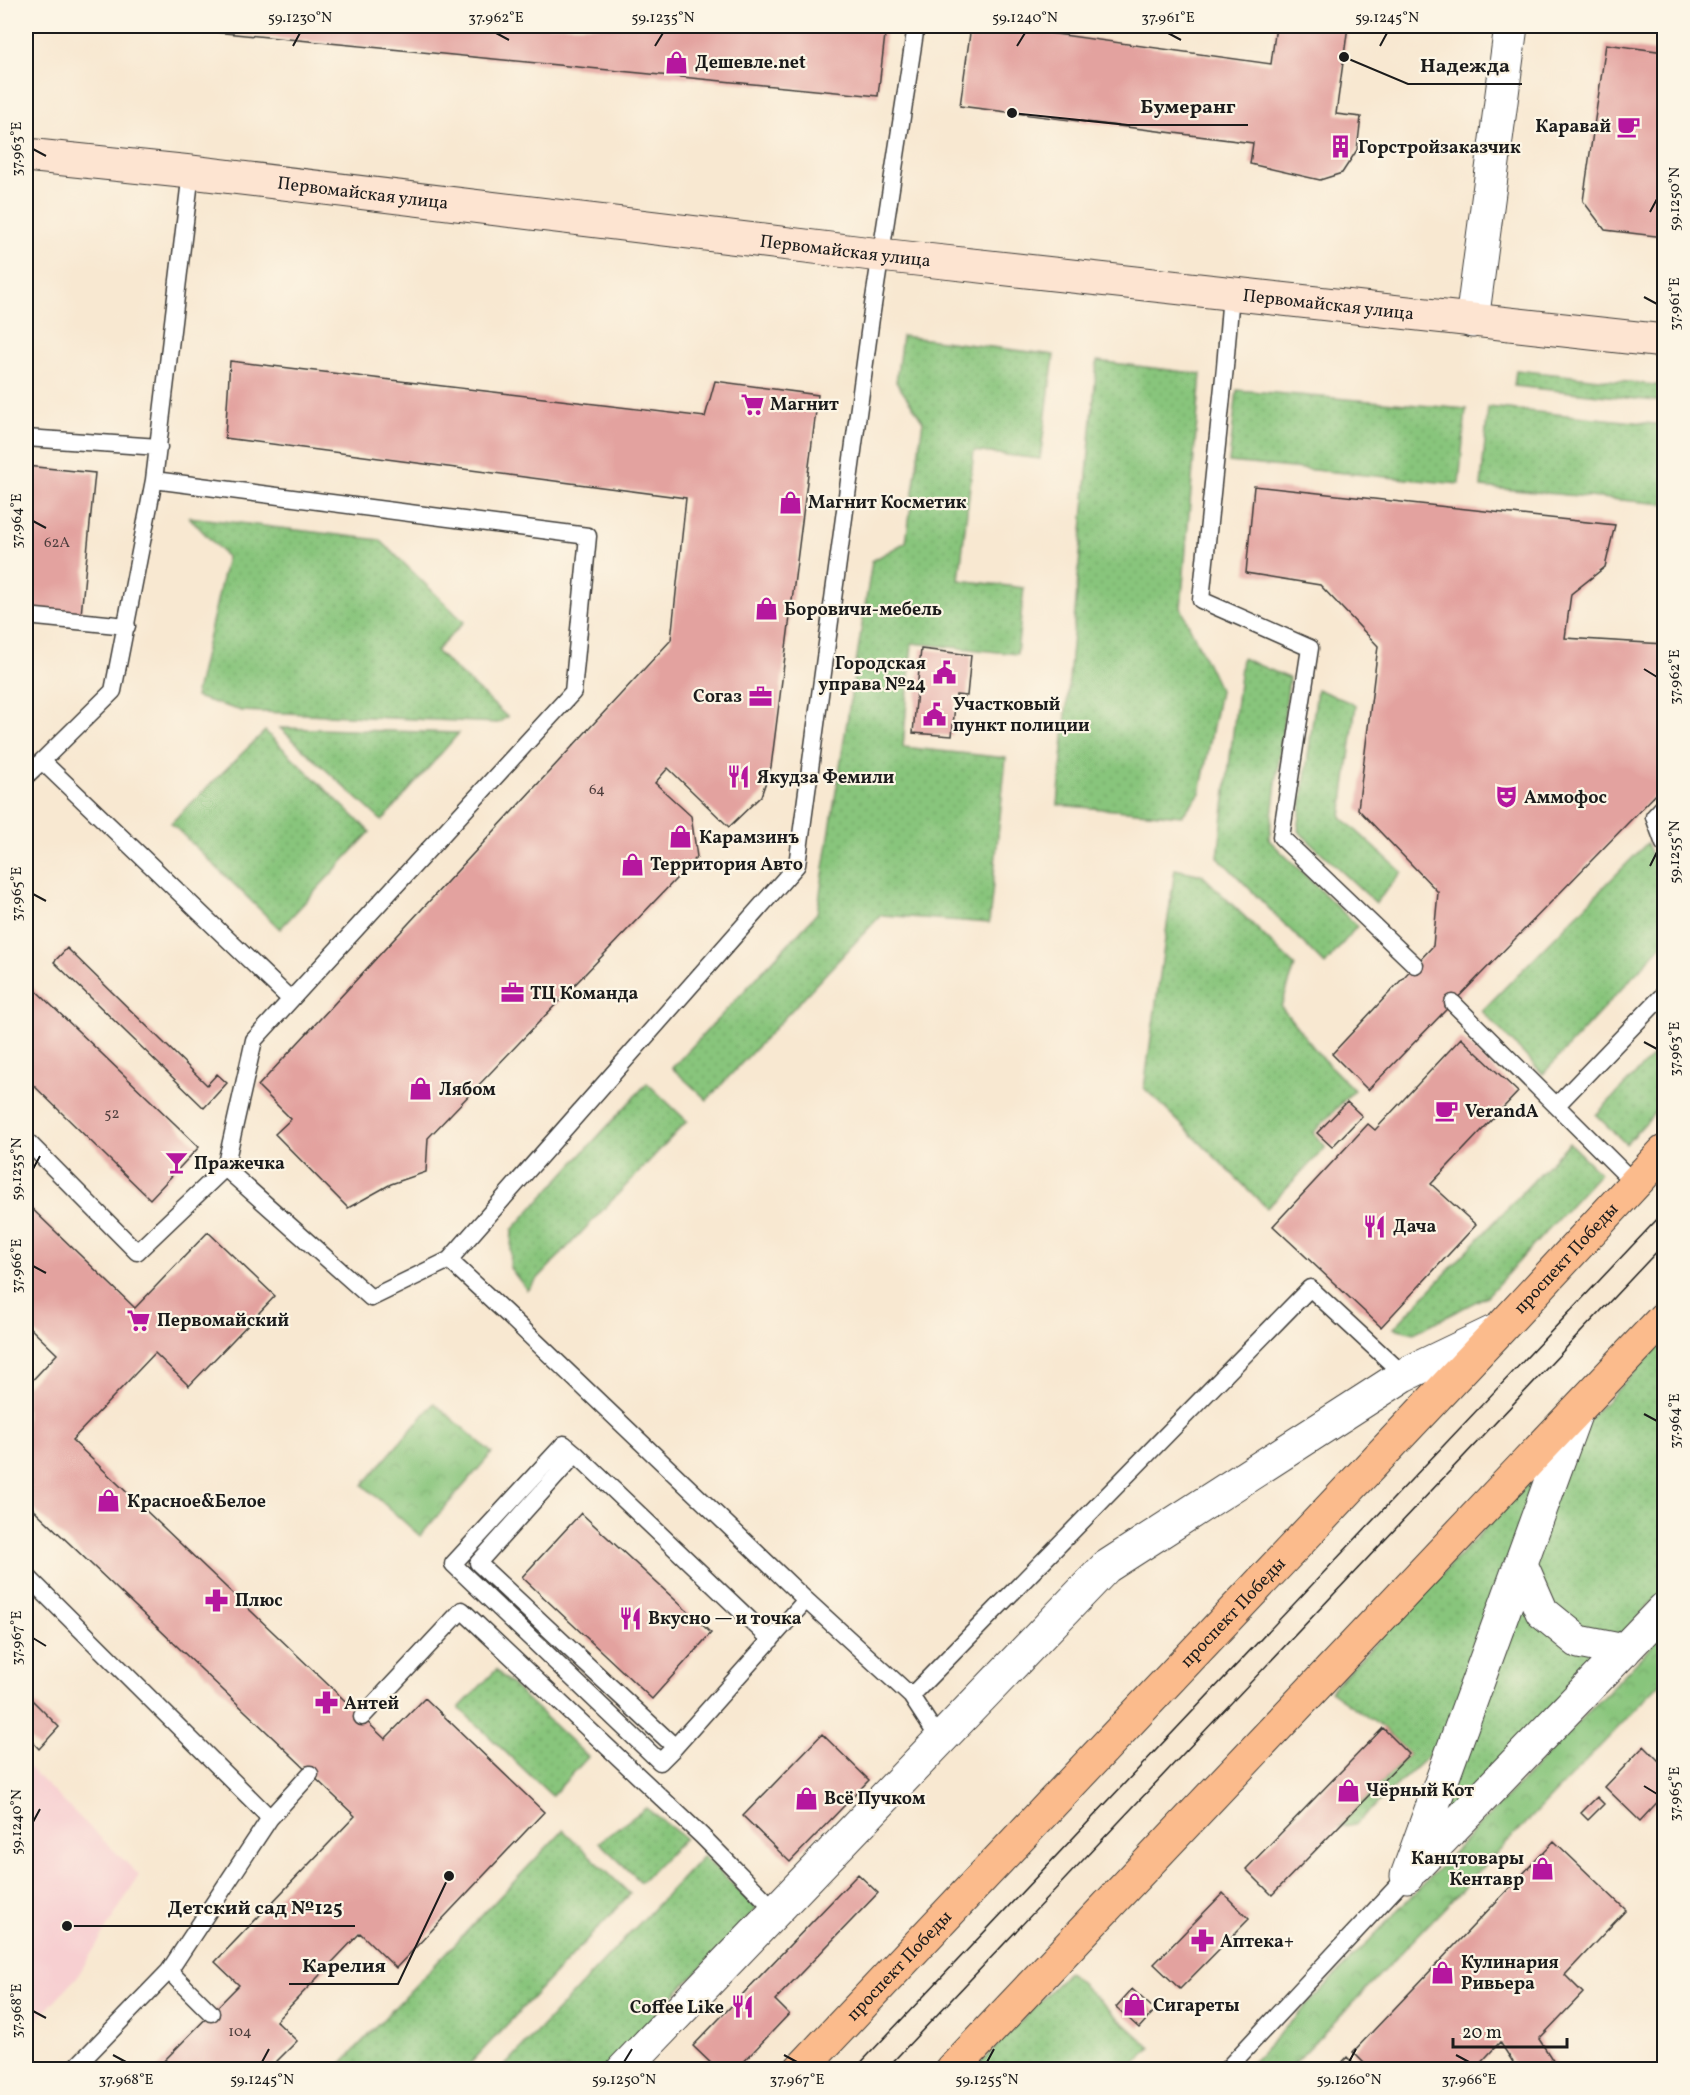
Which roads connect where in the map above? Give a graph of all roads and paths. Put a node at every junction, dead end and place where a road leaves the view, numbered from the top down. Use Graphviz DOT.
graph roads {
  1 [pos="915,26"];
  2 [pos="1511,26"];
  3 [pos="26,155"];
  4 [pos="191,172"];
  5 [pos="880,255"];
  6 [pos="1231,294"];
  7 [pos="1472,321"];
  8 [pos="1665,342"];
  9 [pos="26,438"];
  10 [pos="159,447"];
  11 [pos="154,480"];
  12 [pos="26,616"];
  13 [pos="127,626"];
  14 [pos="42,761"];
  15 [pos="26,776"];
  16 [pos="1665,806"];
  17 [pos="1665,844"];
  18 [pos="1415,965"];
  19 [pos="1665,994"];
  20 [pos="290,999"];
  21 [pos="1453,1003"];
  22 [pos="1557,1106"];
  23 [pos="26,1140"];
  24 [pos="1665,1152"];
  25 [pos="225,1167"];
  26 [pos="1635,1184"];
  27 [pos="449,1260"];
  28 [pos="1665,1318"];
  29 [pos="1500,1329"];
  30 [pos="1404,1375"];
  31 [pos="1576,1412"];
  32 [pos="576,1454"];
  33 [pos="1521,1564"];
  34 [pos="29,1584"];
  35 [pos="806,1600"];
  36 [pos="1665,1609"];
  37 [pos="771,1640"];
  38 [pos="1624,1652"];
  39 [pos="911,1696"];
  40 [pos="362,1717"];
  41 [pos="939,1739"];
  42 [pos="675,1747"];
  43 [pos="310,1774"];
  44 [pos="270,1818"];
  45 [pos="1407,1876"];
  46 [pos="775,1910"];
  47 [pos="169,1971"];
  48 [pos="211,2013"];
  49 [pos="1236,2066"];
  50 [pos="73,2070"];
  51 [pos="623,2070"];
  52 [pos="800,2070"];
  53 [pos="952,2070"];
  1 -- 5 [label="lane"];
  2 -- 7 [label="street"];
  3 -- 4 [label="street, Первомайская улица"];
  4 -- 5 [label="street, Первомайская улица"];
  4 -- 10 [label="lane"];
  5 -- 6 [label="street, Первомайская улица"];
  5 -- 27 [label="lane"];
  6 -- 7 [label="street, Первомайская улица"];
  6 -- 18 [label="lane"];
  7 -- 8 [label="street, Первомайская улица"];
  9 -- 10 [label="lane"];
  10 -- 11 [label="lane"];
  11 -- 13 [label="lane"];
  11 -- 20 [label="lane"];
  12 -- 13 [label="lane"];
  13 -- 14 [label="lane"];
  14 -- 15 [label="lane"];
  14 -- 20 [label="lane"];
  16 -- 17 [label="lane"];
  19 -- 22 [label="lane"];
  20 -- 25 [label="lane"];
  21 -- 22 [label="lane"];
  22 -- 26 [label="lane"];
  23 -- 25 [label="lane"];
  24 -- 26 [label="main road, проспект Победы"];
  25 -- 27 [label="lane"];
  26 -- 29 [label="main road, проспект Победы"];
  27 -- 35 [label="lane"];
  28 -- 31 [label="main road"];
  29 -- 30 [label="street"];
  29 -- 52 [label="main road, проспект Победы"];
  30 -- 39 [label="lane"];
  30 -- 41 [label="street"];
  31 -- 33 [label="street"];
  31 -- 53 [label="main road"];
  32 -- 37 [label="lane"];
  32 -- 42 [label="lane"];
  32 -- 42 [label="lane"];
  33 -- 38 [label="street"];
  33 -- 45 [label="street"];
  34 -- 44 [label="lane"];
  35 -- 37 [label="lane"];
  35 -- 39 [label="lane"];
  36 -- 38 [label="street"];
  37 -- 42 [label="lane"];
  38 -- 45 [label="street"];
  39 -- 41 [label="lane"];
  40 -- 46 [label="lane"];
  41 -- 46 [label="street"];
  43 -- 44 [label="lane"];
  44 -- 47 [label="lane"];
  45 -- 49 [label="lane"];
  46 -- 51 [label="street"];
  47 -- 48 [label="lane"];
  47 -- 50 [label="lane"];
}
